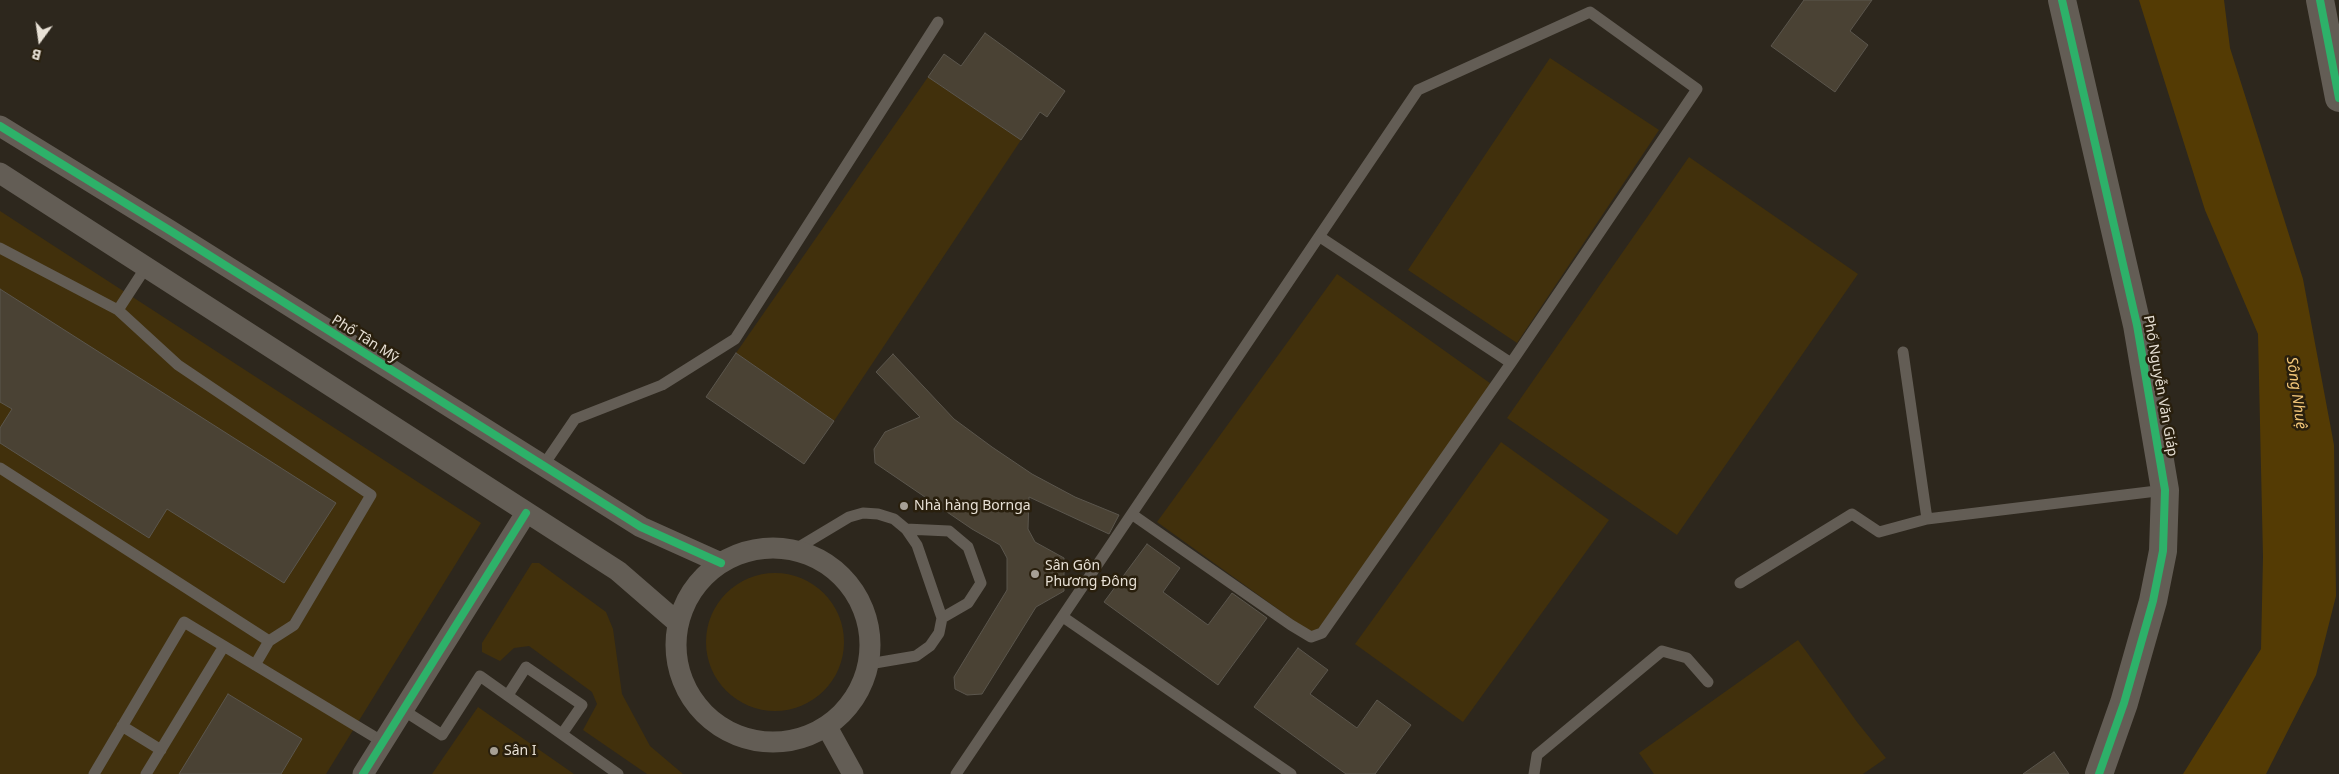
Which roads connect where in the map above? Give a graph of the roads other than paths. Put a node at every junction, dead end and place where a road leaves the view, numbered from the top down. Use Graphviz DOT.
graph roads {
  1 [pos="2062,0"];
  2 [pos="2320,0"];
  3 [pos="938,22"];
  4 [pos="2339,98"];
  5 [pos="0,126"];
  6 [pos="0,173"];
  7 [pos="1320,237"];
  8 [pos="0,248"];
  9 [pos="146,267"];
  10 [pos="118,310"];
  11 [pos="1903,352"];
  12 [pos="1511,363"];
  13 [pos="543,466"];
  14 [pos="0,468"];
  15 [pos="2165,490"];
  16 [pos="526,513"];
  17 [pos="1132,514"];
  18 [pos="1927,519"];
  19 [pos="906,529"];
  20 [pos="794,550"];
  21 [pos="721,563"];
  22 [pos="1740,583"];
  23 [pos="1063,617"];
  24 [pos="942,618"];
  25 [pos="678,623"];
  26 [pos="269,641"];
  27 [pos="224,646"];
  28 [pos="869,664"];
  29 [pos="255,665"];
  30 [pos="1708,682"];
  31 [pos="508,695"];
  32 [pos="403,710"];
  33 [pos="122,726"];
  34 [pos="827,727"];
  35 [pos="562,734"];
  36 [pos="383,742"];
  37 [pos="161,750"];
  38 [pos="94,774"];
  39 [pos="146,774"];
  40 [pos="363,774"];
  41 [pos="618,774"];
  42 [pos="853,774"];
  43 [pos="956,774"];
  44 [pos="1291,774"];
  45 [pos="1534,774"];
  46 [pos="2099,774"];
  1 -- 15 [label="street, Phố Nguyễn Văn Giáp"];
  2 -- 4 [label="street"];
  3 -- 13 [label="lane"];
  5 -- 13 [label="street, Phố Tân Mỹ"];
  6 -- 9 [label="street"];
  7 -- 12 [label="lane"];
  7 -- 12 [label="lane"];
  7 -- 17 [label="lane"];
  8 -- 10 [label="lane"];
  9 -- 10 [label="lane"];
  9 -- 16 [label="street"];
  10 -- 26 [label="lane"];
  11 -- 18 [label="lane"];
  12 -- 17 [label="lane"];
  13 -- 21 [label="street, Phố Tân Mỹ"];
  14 -- 26 [label="lane"];
  15 -- 18 [label="lane"];
  15 -- 46 [label="street, Phố Nguyễn Văn Giáp"];
  16 -- 25 [label="street"];
  16 -- 32 [label="street"];
  17 -- 23 [label="lane"];
  18 -- 22 [label="lane"];
  19 -- 20 [label="lane"];
  19 -- 24 [label="lane"];
  19 -- 24 [label="lane"];
  20 -- 21 [label="street"];
  20 -- 28 [label="street"];
  21 -- 25 [label="street"];
  23 -- 43 [label="lane"];
  23 -- 44 [label="lane"];
  24 -- 28 [label="lane"];
  25 -- 34 [label="street"];
  26 -- 29 [label="lane"];
  27 -- 29 [label="lane"];
  27 -- 33 [label="lane"];
  27 -- 37 [label="lane"];
  28 -- 34 [label="street"];
  29 -- 36 [label="lane"];
  30 -- 45 [label="lane"];
  31 -- 32 [label="lane"];
  31 -- 35 [label="lane"];
  31 -- 35 [label="lane"];
  32 -- 36 [label="street"];
  33 -- 37 [label="lane"];
  33 -- 38 [label="lane"];
  34 -- 42 [label="street"];
  35 -- 41 [label="lane"];
  36 -- 40 [label="street"];
  37 -- 39 [label="lane"];
}
